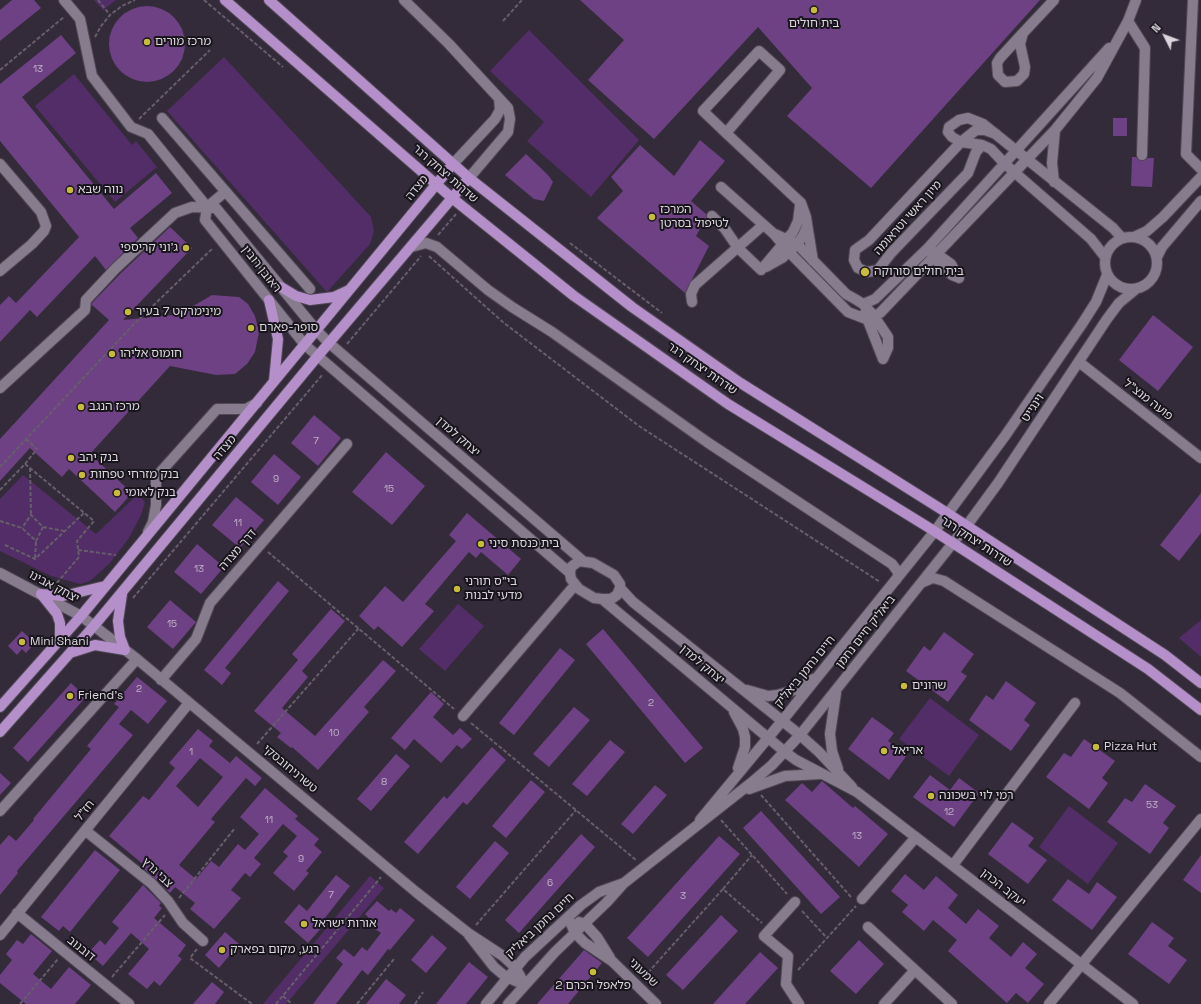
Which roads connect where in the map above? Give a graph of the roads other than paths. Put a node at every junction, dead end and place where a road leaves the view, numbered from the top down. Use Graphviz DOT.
graph roads {
  1 [pos="64,0"];
  2 [pos="225,0"];
  3 [pos="269,0"];
  4 [pos="404,0"];
  5 [pos="1054,0"];
  6 [pos="1136,0"];
  7 [pos="1193,0"];
  8 [pos="1128,21"];
  9 [pos="1023,33"];
  10 [pos="1116,41"];
  11 [pos="499,98"];
  12 [pos="162,118"];
  13 [pos="1055,130"];
  14 [pos="726,133"];
  15 [pos="996,134"];
  16 [pos="961,142"];
  17 [pos="982,146"];
  18 [pos="1017,152"];
  19 [pos="1142,155"];
  20 [pos="1027,160"];
  21 [pos="0,164"];
  22 [pos="453,164"];
  23 [pos="1005,164"];
  24 [pos="1201,169"];
  25 [pos="1015,173"];
  26 [pos="1201,177"];
  27 [pos="469,178"];
  28 [pos="1054,182"];
  29 [pos="436,184"];
  30 [pos="721,187"];
  31 [pos="226,192"];
  32 [pos="452,198"];
  33 [pos="1201,201"];
  34 [pos="800,203"];
  35 [pos="207,207"];
  36 [pos="712,216"];
  37 [pos="807,224"];
  38 [pos="762,226"];
  39 [pos="1134,237"];
  40 [pos="1122,238"];
  41 [pos="789,245"];
  42 [pos="410,247"];
  43 [pos="738,248"];
  44 [pos="928,248"];
  45 [pos="936,255"];
  46 [pos="1105,257"];
  47 [pos="1157,257"];
  48 [pos="813,261"];
  49 [pos="0,271"];
  50 [pos="1107,275"];
  51 [pos="281,287"];
  52 [pos="310,289"];
  53 [pos="1136,289"];
  54 [pos="351,290"];
  55 [pos="269,300"];
  56 [pos="692,302"];
  57 [pos="863,304"];
  58 [pos="870,317"];
  59 [pos="317,331"];
  60 [pos="329,343"];
  61 [pos="305,346"];
  62 [pos="317,357"];
  63 [pos="1079,362"];
  64 [pos="274,382"];
  65 [pos="0,388"];
  66 [pos="257,403"];
  67 [pos="347,444"];
  68 [pos="1201,458"];
  69 [pos="947,513"];
  70 [pos="966,526"];
  71 [pos="935,531"];
  72 [pos="145,538"];
  73 [pos="952,544"];
  74 [pos="583,561"];
  75 [pos="0,573"];
  76 [pos="570,573"];
  77 [pos="896,580"];
  78 [pos="921,583"];
  79 [pos="107,585"];
  80 [pos="575,585"];
  81 [pos="620,588"];
  82 [pos="122,593"];
  83 [pos="44,594"];
  84 [pos="602,600"];
  85 [pos="81,616"];
  86 [pos="94,627"];
  87 [pos="60,640"];
  88 [pos="125,650"];
  89 [pos="72,652"];
  90 [pos="137,659"];
  91 [pos="819,675"];
  92 [pos="161,680"];
  93 [pos="735,683"];
  94 [pos="1201,683"];
  95 [pos="836,691"];
  96 [pos="722,699"];
  97 [pos="189,703"];
  98 [pos="1075,703"];
  99 [pos="0,707"];
  100 [pos="1201,710"];
  101 [pos="463,716"];
  102 [pos="782,721"];
  103 [pos="0,732"];
  104 [pos="800,735"];
  105 [pos="768,737"];
  106 [pos="785,752"];
  107 [pos="1201,757"];
  108 [pos="840,773"];
  109 [pos="822,774"];
  110 [pos="734,778"];
  111 [pos="857,792"];
  112 [pos="740,793"];
  113 [pos="0,811"];
  114 [pos="1201,819"];
  115 [pos="692,828"];
  116 [pos="86,831"];
  117 [pos="916,837"];
  118 [pos="953,865"];
  119 [pos="624,883"];
  120 [pos="857,900"];
  121 [pos="795,902"];
  122 [pos="17,913"];
  123 [pos="568,917"];
  124 [pos="585,924"];
  125 [pos="868,927"];
  126 [pos="575,933"];
  127 [pos="468,934"];
  128 [pos="0,935"];
  129 [pos="203,941"];
  130 [pos="612,961"];
  131 [pos="1081,964"];
  132 [pos="515,967"];
  133 [pos="915,970"];
  134 [pos="506,977"];
  135 [pos="524,985"];
  136 [pos="129,1004"];
  137 [pos="486,1004"];
  138 [pos="508,1004"];
  139 [pos="656,1004"];
  140 [pos="799,1004"];
  141 [pos="884,1004"];
  142 [pos="952,1004"];
  143 [pos="1049,1004"];
  144 [pos="1132,1004"];
  1 -- 35 [label="street, ראובן רובין"];
  2 -- 29 [label="main road, שדרות יצחק רגר"];
  3 -- 22 [label="main road, שדרות יצחק רגר"];
  4 -- 11 [label="street"];
  5 -- 9 [label="street"];
  6 -- 8 [label="street"];
  7 -- 24 [label="street"];
  8 -- 10 [label="street"];
  8 -- 19 [label="street"];
  9 -- 9 [label="street"];
  10 -- 13 [label="street"];
  10 -- 18 [label="street"];
  11 -- 22 [label="street"];
  11 -- 27 [label="street"];
  12 -- 31 [label="street"];
  13 -- 20 [label="street"];
  13 -- 28 [label="street"];
  14 -- 14 [label="street"];
  14 -- 34 [label="street"];
  15 -- 16 [label="street, מיון ראשי וטראומה"];
  15 -- 16 [label="street, מיון ראשי וטראומה"];
  15 -- 18 [label="street, מיון ראשי וטראומה"];
  16 -- 17 [label="street, מיון ראשי וטראומה"];
  16 -- 17 [label="street, מיון ראשי וטראומה"];
  17 -- 23 [label="street, מיון ראשי וטראומה"];
  18 -- 20 [label="street, מיון ראשי וטראומה"];
  18 -- 23 [label="street"];
  20 -- 25 [label="street"];
  20 -- 28 [label="street, מיון ראשי וטראומה"];
  21 -- 49 [label="street"];
  22 -- 27 [label="main road, שדרות יצחק רגר"];
  22 -- 29 [label="main road, מצדה"];
  23 -- 25 [label="street, מיון ראשי וטראומה"];
  23 -- 44 [label="street"];
  25 -- 45 [label="street"];
  25 -- 46 [label="street, מיון ראשי וטראומה"];
  26 -- 39 [label="street"];
  27 -- 32 [label="main road, מצדה"];
  27 -- 69 [label="main road, שדרות יצחק רגר"];
  28 -- 40 [label="street, מיון ראשי וטראומה"];
  29 -- 32 [label="main road, שדרות יצחק רגר"];
  29 -- 54 [label="main road, מצדה"];
  30 -- 38 [label="street"];
  31 -- 35 [label="street"];
  31 -- 52 [label="street"];
  32 -- 42 [label="main road, מצדה"];
  32 -- 71 [label="main road, שדרות יצחק רגר"];
  33 -- 47 [label="street"];
  34 -- 37 [label="street"];
  34 -- 41 [label="street"];
  35 -- 51 [label="street, ראובן רובין"];
  35 -- 55 [label="street, ראובן רובין"];
  35 -- 65 [label="street"];
  36 -- 43 [label="street"];
  37 -- 41 [label="street"];
  37 -- 48 [label="street"];
  38 -- 41 [label="street"];
  38 -- 43 [label="street"];
  39 -- 40 [label="street"];
  39 -- 47 [label="street"];
  40 -- 46 [label="street"];
  41 -- 43 [label="street"];
  41 -- 48 [label="street"];
  41 -- 58 [label="street"];
  42 -- 60 [label="main road, מצדה"];
  42 -- 77 [label="street"];
  43 -- 56 [label="street"];
  44 -- 45 [label="street"];
  44 -- 57 [label="street"];
  45 -- 58 [label="street"];
  46 -- 50 [label="street"];
  47 -- 53 [label="street"];
  48 -- 57 [label="street"];
  50 -- 53 [label="street"];
  50 -- 69 [label="street, וינגייט"];
  51 -- 54 [label="main road"];
  51 -- 59 [label="street, ראובן רובין"];
  53 -- 63 [label="street, וינגייט"];
  54 -- 59 [label="main road, מצדה"];
  55 -- 61 [label="street, ראובן רובין"];
  55 -- 64 [label="main road"];
  57 -- 58 [label="street"];
  59 -- 60 [label="street, יצחק למדן"];
  59 -- 61 [label="main road, מצדה"];
  60 -- 62 [label="main road, מצדה"];
  60 -- 74 [label="street, יצחק למדן"];
  61 -- 62 [label="street"];
  61 -- 64 [label="main road, מצדה"];
  62 -- 76 [label="street"];
  62 -- 82 [label="main road, מצדה"];
  63 -- 68 [label="street, פועה מנצ\"ל"];
  63 -- 70 [label="street, וינגייט"];
  64 -- 66 [label="main road, מצדה"];
  66 -- 72 [label="main road, מצדה"];
  66 -- 72 [label="street"];
  67 -- 92 [label="street, דרך מצדה"];
  69 -- 70 [label="main road, שדרות יצחק רגר"];
  69 -- 71 [label="street, וינגייט"];
  70 -- 73 [label="street, וינגייט"];
  70 -- 94 [label="main road, שדרות יצחק רגר"];
  71 -- 73 [label="main road, שדרות יצחק רגר"];
  71 -- 77 [label="street, חיים נחמן ביאליק"];
  72 -- 79 [label="main road, מצדה"];
  73 -- 78 [label="street, ביאליק חיים נחמן"];
  73 -- 100 [label="main road, שדרות יצחק רגר"];
  74 -- 76 [label="street"];
  74 -- 81 [label="street"];
  75 -- 83 [label="street, יצחק אבינו"];
  76 -- 80 [label="street"];
  77 -- 91 [label="street, חיים נחמן ביאליק"];
  78 -- 95 [label="street, ביאליק חיים נחמן"];
  78 -- 107 [label="street"];
  79 -- 83 [label="main road"];
  79 -- 85 [label="main road, מצדה"];
  80 -- 84 [label="street"];
  80 -- 101 [label="street"];
  81 -- 84 [label="street"];
  81 -- 93 [label="street, יצחק למדן"];
  82 -- 86 [label="main road, מצדה"];
  82 -- 88 [label="main road"];
  83 -- 85 [label="street, יצחק אבינו"];
  83 -- 87 [label="main road"];
  84 -- 96 [label="street, יצחק למדן"];
  85 -- 86 [label="street, יצחק אבינו"];
  85 -- 87 [label="main road, מצדה"];
  86 -- 88 [label="street, טשרניחובסקי"];
  86 -- 89 [label="main road, מצדה"];
  87 -- 99 [label="main road, מצדה"];
  88 -- 89 [label="main road"];
  88 -- 90 [label="street, טשרניחובסקי"];
  89 -- 103 [label="main road, מצדה"];
  90 -- 92 [label="street, טשרניחובסקי"];
  90 -- 113 [label="street"];
  91 -- 93 [label="street"];
  91 -- 102 [label="street, חיים נחמן ביאליק"];
  92 -- 97 [label="street, טשרניחובסקי"];
  93 -- 102 [label="street, יצחק למדן"];
  95 -- 104 [label="street, ביאליק חיים נחמן"];
  95 -- 108 [label="street"];
  96 -- 105 [label="street, יצחק למדן"];
  96 -- 110 [label="street"];
  97 -- 116 [label="street, חז\"ל"];
  97 -- 127 [label="street, טשרניחובסקי"];
  98 -- 118 [label="street"];
  102 -- 104 [label="street, יצחק למדן"];
  102 -- 105 [label="street, חיים נחמן ביאליק"];
  104 -- 106 [label="street, חיים נחמן ביאליק"];
  104 -- 108 [label="street, יעקב הכהן"];
  105 -- 106 [label="street, יצחק למדן"];
  105 -- 110 [label="street, חיים נחמן ביאליק"];
  106 -- 109 [label="street, יעקב הכהן"];
  106 -- 112 [label="street, חיים נחמן ביאליק"];
  108 -- 111 [label="street, יעקב הכהן"];
  109 -- 111 [label="street, יעקב הכהן"];
  109 -- 112 [label="street"];
  110 -- 115 [label="street, חיים נחמן ביאליק"];
  111 -- 117 [label="street, יעקב הכהן"];
  112 -- 115 [label="street, חיים נחמן ביאליק"];
  114 -- 131 [label="street"];
  115 -- 119 [label="street, חיים נחמן ביאליק"];
  116 -- 122 [label="street, חז\"ל"];
  116 -- 129 [label="street, צבי גרץ"];
  117 -- 118 [label="street, יעקב הכהן"];
  117 -- 120 [label="street"];
  118 -- 131 [label="street, יעקב הכהן"];
  119 -- 123 [label="street, חיים נחמן ביאליק"];
  119 -- 124 [label="street, חיים נחמן ביאליק"];
  121 -- 140 [label="street"];
  122 -- 128 [label="street, חז\"ל"];
  122 -- 136 [label="street, דובנוב"];
  123 -- 124 [label="street, שמעוני"];
  123 -- 126 [label="street, שמעוני"];
  123 -- 132 [label="street, חיים נחמן ביאליק"];
  124 -- 126 [label="street, חיים נחמן ביאליק"];
  124 -- 130 [label="street, שמעוני"];
  125 -- 133 [label="street"];
  126 -- 130 [label="street, שמעוני"];
  126 -- 135 [label="street, חיים נחמן ביאליק"];
  127 -- 132 [label="street, טשרניחובסקי"];
  127 -- 134 [label="street, טשרניחובסקי"];
  130 -- 139 [label="street, שמעוני"];
  131 -- 143 [label="street"];
  131 -- 144 [label="street, יעקב הכהן"];
  132 -- 134 [label="street, חיים נחמן ביאליק"];
  132 -- 135 [label="street, טשרניחובסקי"];
  133 -- 141 [label="street"];
  133 -- 142 [label="street"];
  134 -- 135 [label="street, טשרניחובסקי"];
  134 -- 137 [label="street, חיים נחמן ביאליק"];
  135 -- 138 [label="street, חיים נחמן ביאליק"];
}
